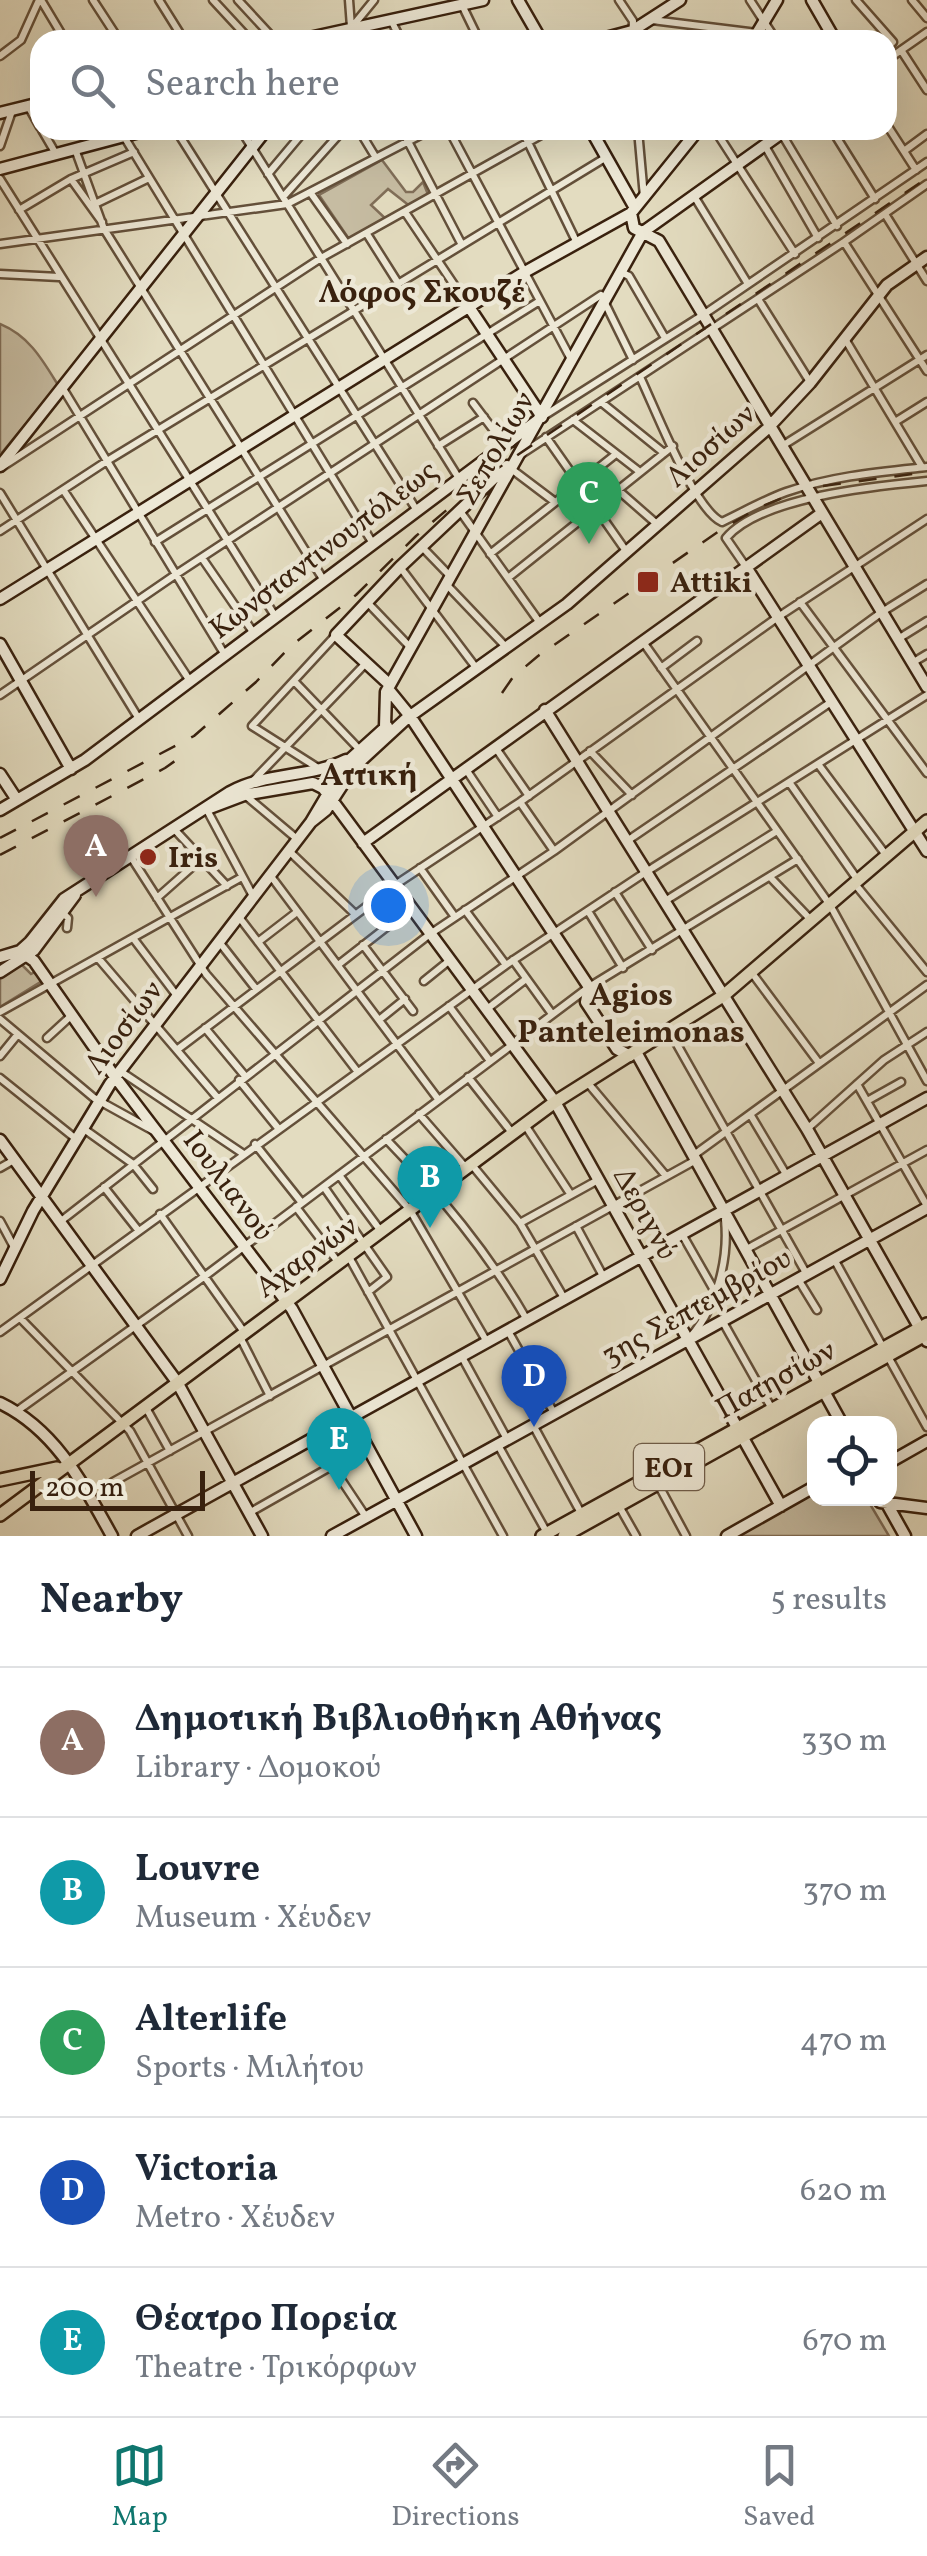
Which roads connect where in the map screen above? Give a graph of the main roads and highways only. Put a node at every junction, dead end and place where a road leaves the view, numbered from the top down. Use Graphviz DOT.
graph roads {
  1 [pos="927,820"];
  2 [pos="925,1333"];
  3 [pos="822,1387"];
  4 [pos="740,1433"];
  5 [pos="66,1464"];
  6 [pos="5,1478"];
  7 [pos="21,1498"];
  8 [pos="0,1514"];
  9 [pos="584,1519"];
  10 [pos="544,1535"];
  11 [pos="564,1536"];
  1 -- 5 [label="main road, Αχαρνών"];
  2 -- 3 [label="main road, Πατησίων / ΕΟ1"];
  3 -- 4 [label="main road, Πατησίων / ΕΟ1"];
  3 -- 4 [label="main road, Πατησίων / ΕΟ1"];
  4 -- 9 [label="main road, Πατησίων / ΕΟ1"];
  4 -- 9 [label="main road, Πατησίων / ΕΟ1"];
  5 -- 6 [label="main road"];
  5 -- 7 [label="main road, Αχαρνών"];
  6 -- 7 [label="main road"];
  7 -- 8 [label="main road, Αχαρνών"];
  9 -- 10 [label="main road, Πατησίων / ΕΟ1"];
  9 -- 11 [label="main road, Πατησίων / ΕΟ1"];
}
